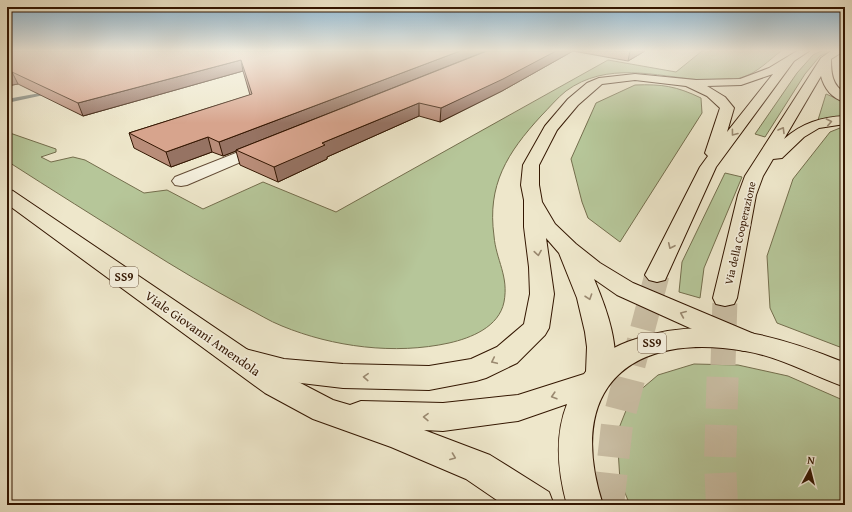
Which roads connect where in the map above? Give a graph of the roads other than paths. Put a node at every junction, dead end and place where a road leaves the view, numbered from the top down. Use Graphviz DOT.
graph roads {
  1 [pos="760,75"];
  2 [pos="780,75"];
  3 [pos="819,75"];
  4 [pos="825,75"];
  5 [pos="676,81"];
  6 [pos="845,98"];
  7 [pos="845,120"];
  8 [pos="276,142"];
  9 [pos="708,167"];
  10 [pos="754,176"];
  11 [pos="181,181"];
  12 [pos="7,195"];
  13 [pos="533,200"];
  14 [pos="568,249"];
  15 [pos="657,275"];
  16 [pos="725,298"];
  17 [pos="744,341"];
  18 [pos="241,358"];
  19 [pos="845,375"];
  20 [pos="596,378"];
  21 [pos="324,410"];
  22 [pos="536,505"];
  23 [pos="585,505"];
  1 -- 5 [label="main road"];
  2 -- 9 [label="main road, one-way"];
  10 -- 3 [label="main road, Via della Cooperazione, one-way"];
  4 -- 6 [label="main road"];
  5 -- 9 [label="main road"];
  5 -- 13 [label="main road"];
  10 -- 7 [label="main road, one-way"];
  8 -- 11 [label="street"];
  9 -- 15 [label="main road, one-way"];
  10 -- 16 [label="main road, Via della Cooperazione"];
  12 -- 18 [label="main road, Viale Giovanni Amendola / SS9"];
  13 -- 14 [label="main road"];
  13 -- 18 [label="main road, one-way"];
  17 -- 14 [label="main road, one-way"];
  14 -- 20 [label="main road, one-way"];
  17 -- 19 [label="main road, SS9"];
  17 -- 20 [label="main road, SS9"];
  18 -- 21 [label="main road, Viale Giovanni Amendola / SS9"];
  20 -- 21 [label="main road, Viale Giovanni Amendola / SS9, one-way"];
  20 -- 23 [label="main road, SS9"];
  21 -- 22 [label="main road, Viale Giovanni Amendola / SS9, one-way"];
}
